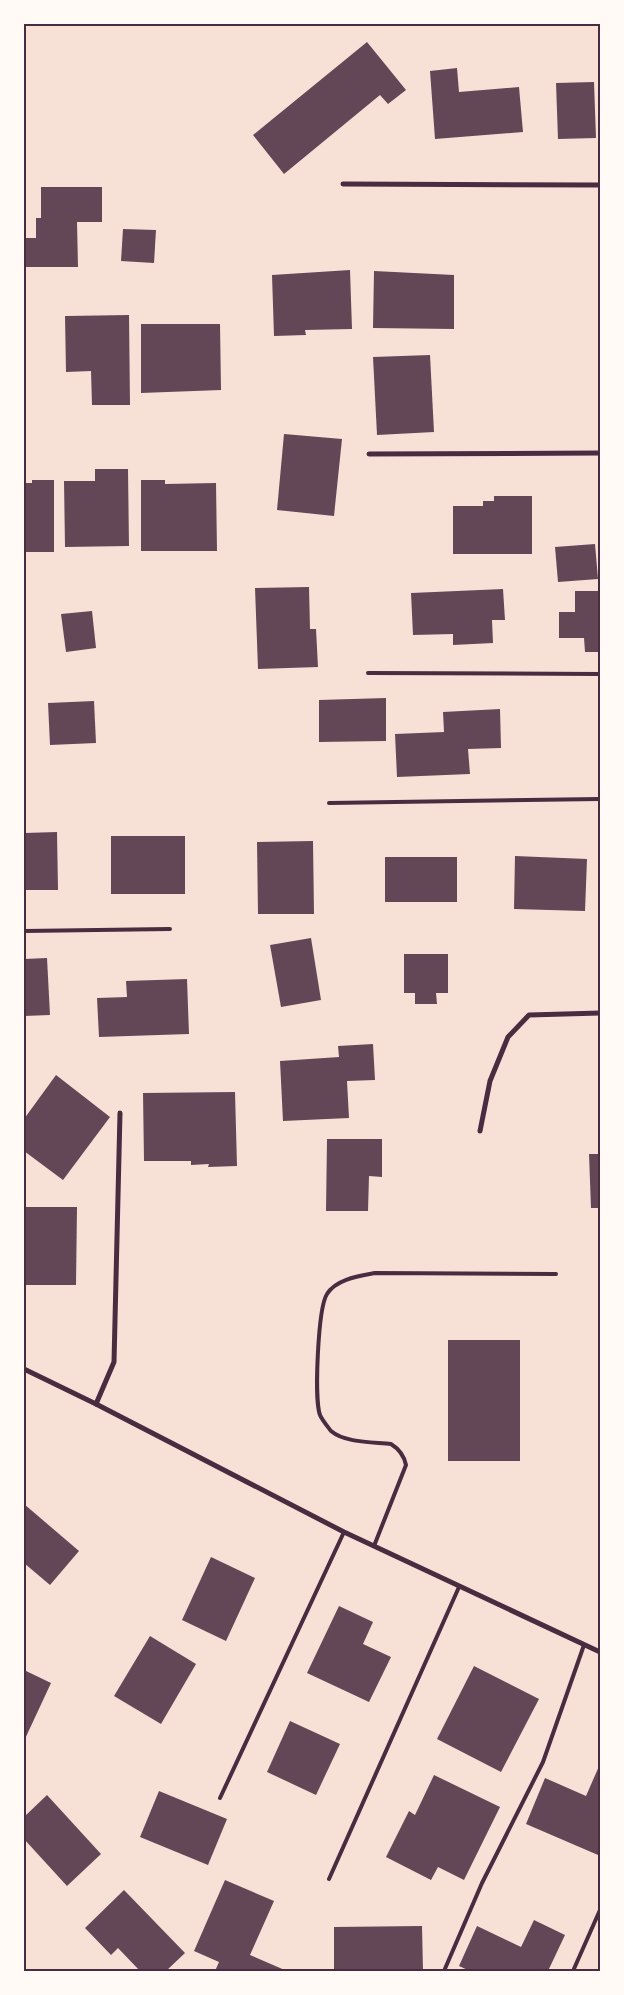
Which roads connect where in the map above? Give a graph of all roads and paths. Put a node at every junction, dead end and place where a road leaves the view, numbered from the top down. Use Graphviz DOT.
graph roads {
  1 [pos="343,184"];
  2 [pos="600,186"];
  3 [pos="600,453"];
  4 [pos="369,454"];
  5 [pos="368,673"];
  6 [pos="600,674"];
  7 [pos="600,799"];
  8 [pos="329,802"];
  9 [pos="170,929"];
  10 [pos="24,930"];
  11 [pos="600,1014"];
  12 [pos="120,1114"];
  13 [pos="480,1131"];
  14 [pos="556,1274"];
  15 [pos="24,1369"];
  16 [pos="96,1404"];
  17 [pos="344,1532"];
  18 [pos="374,1546"];
  19 [pos="459,1587"];
  20 [pos="584,1645"];
  21 [pos="600,1652"];
  22 [pos="220,1798"];
  23 [pos="329,1879"];
  24 [pos="600,1910"];
  25 [pos="444,1971"];
  26 [pos="573,1971"];
  1 -- 2 [label="street"];
  3 -- 4 [label="street"];
  5 -- 6 [label="lane"];
  7 -- 8 [label="lane"];
  9 -- 10 [label="lane"];
  11 -- 13 [label="street"];
  12 -- 16 [label="street"];
  14 -- 18 [label="lane"];
  15 -- 16 [label="street"];
  16 -- 17 [label="street"];
  17 -- 18 [label="street"];
  17 -- 22 [label="lane"];
  18 -- 19 [label="street"];
  19 -- 20 [label="street"];
  19 -- 23 [label="lane"];
  20 -- 21 [label="street"];
  20 -- 25 [label="lane"];
  24 -- 26 [label="lane"];
}
